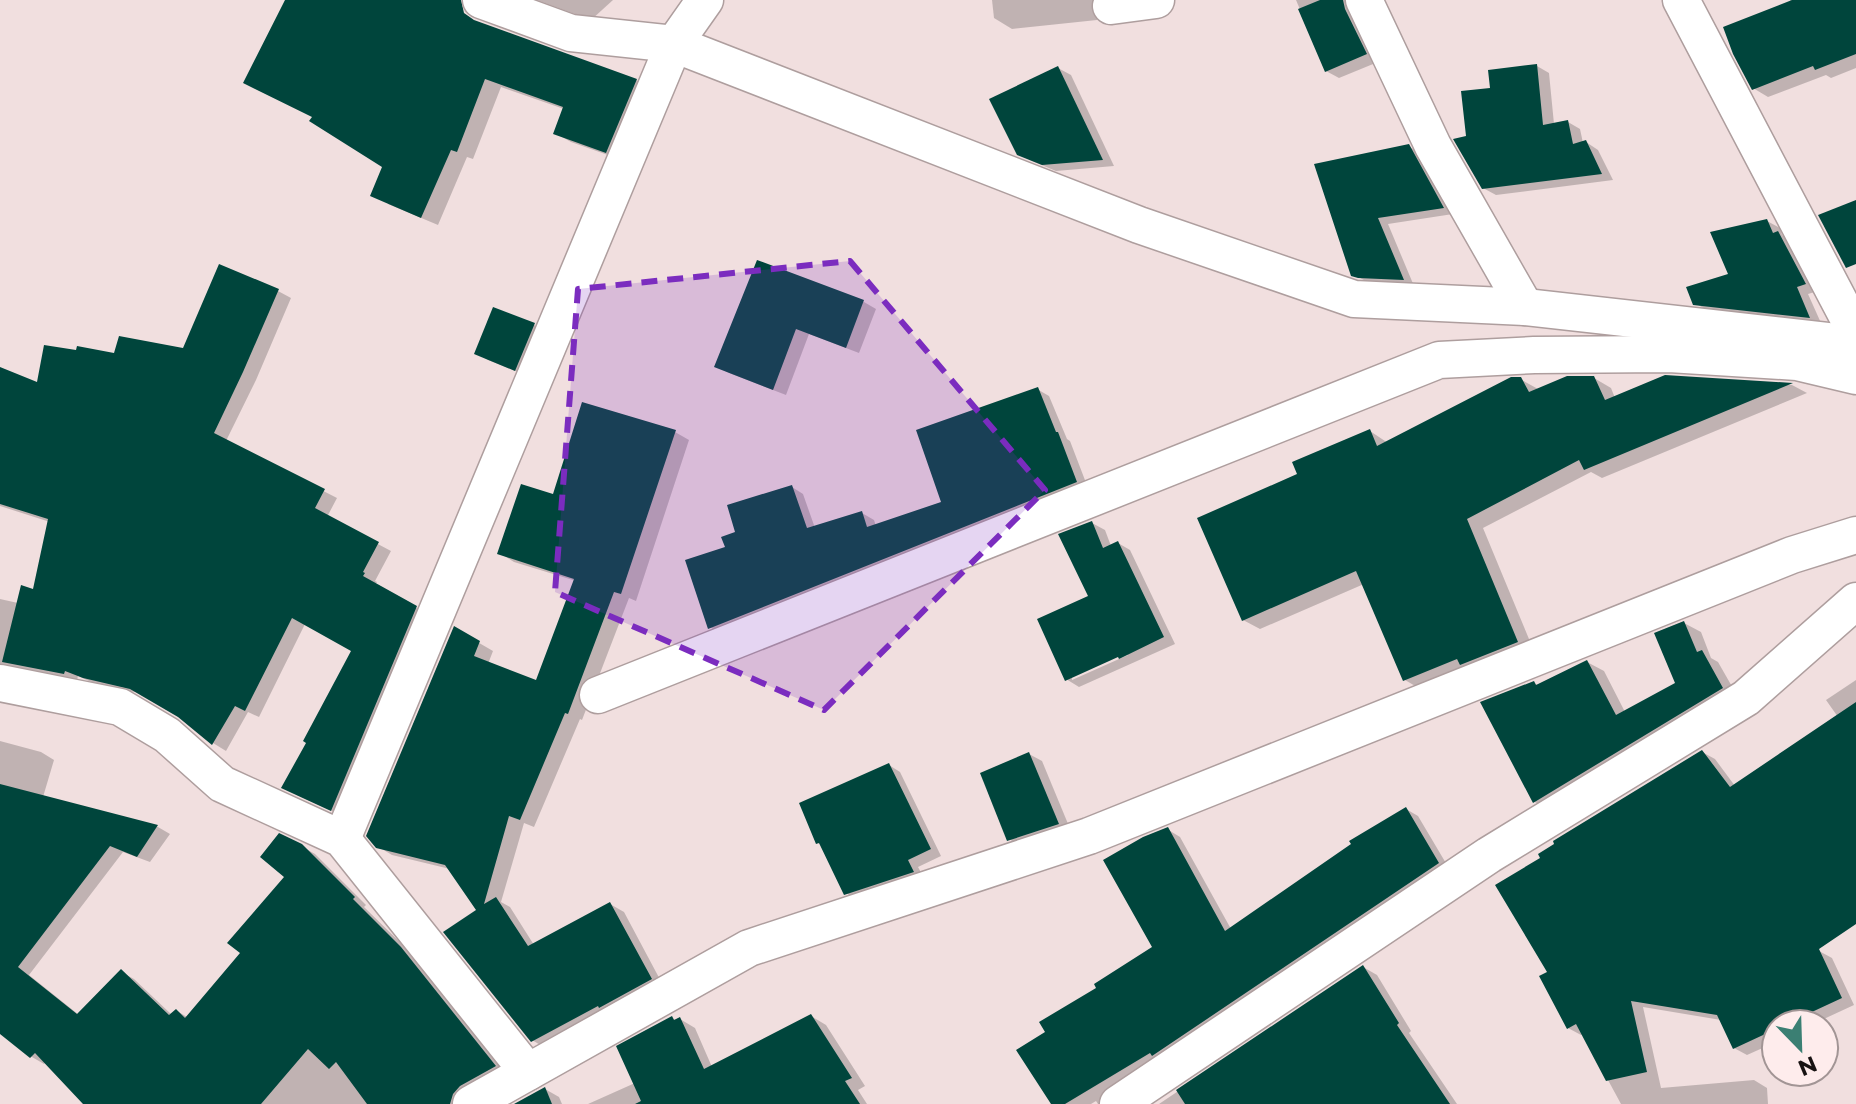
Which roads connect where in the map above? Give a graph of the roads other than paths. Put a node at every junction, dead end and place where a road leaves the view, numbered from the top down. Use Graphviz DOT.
graph roads {
  1 [pos="481,0"];
  2 [pos="705,0"];
  3 [pos="1156,0"];
  4 [pos="1364,0"];
  5 [pos="1681,0"];
  6 [pos="1111,6"];
  7 [pos="674,44"];
  8 [pos="1424,302"];
  9 [pos="1525,307"];
  10 [pos="1856,333"];
  11 [pos="1856,344"];
  12 [pos="1439,360"];
  13 [pos="1856,376"];
  14 [pos="1856,535"];
  15 [pos="1856,601"];
  16 [pos="0,683"];
  17 [pos="598,695"];
  18 [pos="342,839"];
  19 [pos="528,1072"];
  20 [pos="471,1104"];
  21 [pos="1118,1104"];
  1 -- 7 [label="street"];
  2 -- 7 [label="street"];
  3 -- 6 [label="street"];
  4 -- 9 [label="street"];
  5 -- 10 [label="street"];
  7 -- 8 [label="street"];
  7 -- 18 [label="street"];
  8 -- 9 [label="street"];
  8 -- 12 [label="street"];
  9 -- 11 [label="street"];
  12 -- 13 [label="street"];
  12 -- 17 [label="street"];
  14 -- 19 [label="street"];
  15 -- 21 [label="street"];
  16 -- 18 [label="street"];
  18 -- 19 [label="street"];
  19 -- 20 [label="street"];
}
